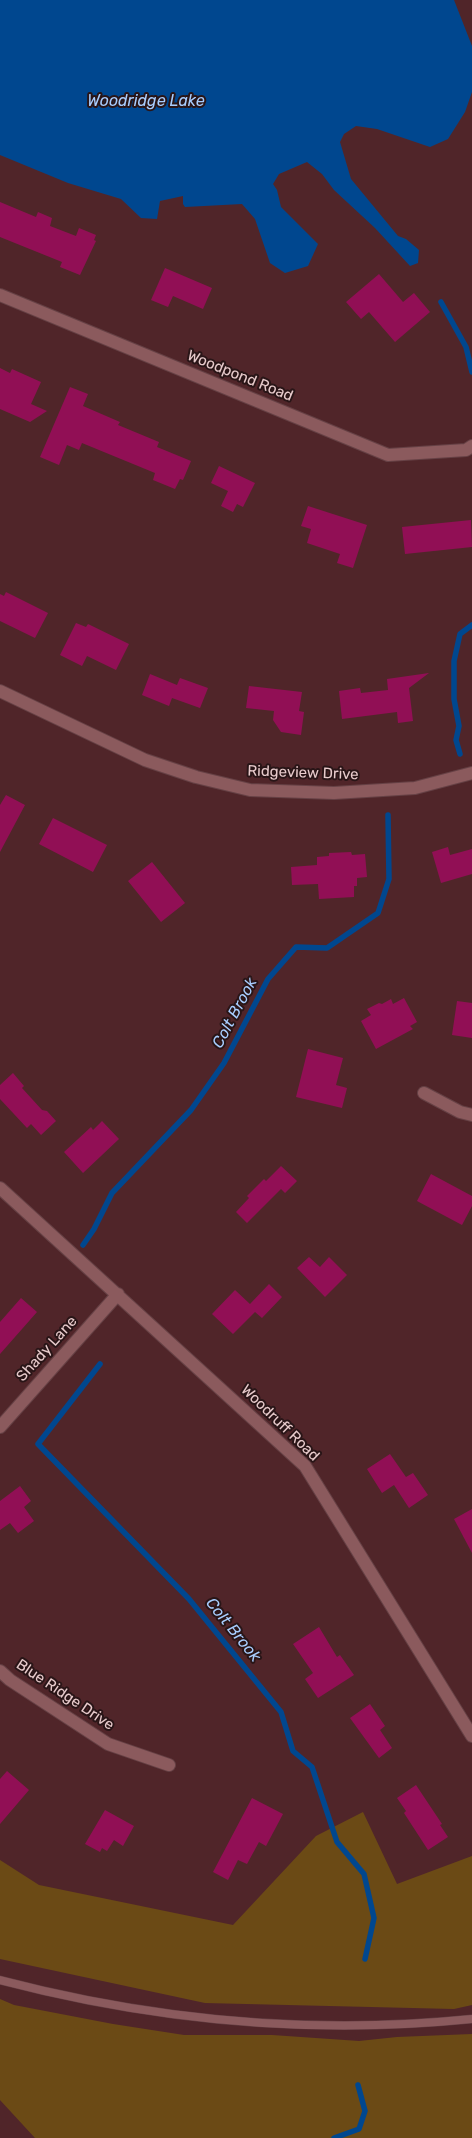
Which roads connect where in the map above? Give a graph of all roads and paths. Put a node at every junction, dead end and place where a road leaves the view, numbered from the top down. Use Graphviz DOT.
graph roads {
  1 [pos="0,296"];
  2 [pos="472,446"];
  3 [pos="0,691"];
  4 [pos="472,773"];
  5 [pos="424,1093"];
  6 [pos="472,1115"];
  7 [pos="0,1188"];
  8 [pos="118,1294"];
  9 [pos="0,1426"];
  10 [pos="0,1671"];
  11 [pos="472,1736"];
  12 [pos="170,1765"];
  13 [pos="0,1980"];
  14 [pos="472,2020"];
  1 -- 2 [label="street, Woodpond Road"];
  3 -- 4 [label="street, Ridgeview Drive"];
  5 -- 6 [label="street"];
  7 -- 8 [label="street, Woodruff Road"];
  8 -- 9 [label="street, Shady Lane"];
  8 -- 11 [label="street, Woodruff Road"];
  10 -- 12 [label="street, Blue Ridge Drive"];
  13 -- 14 [label="lane"];
}
